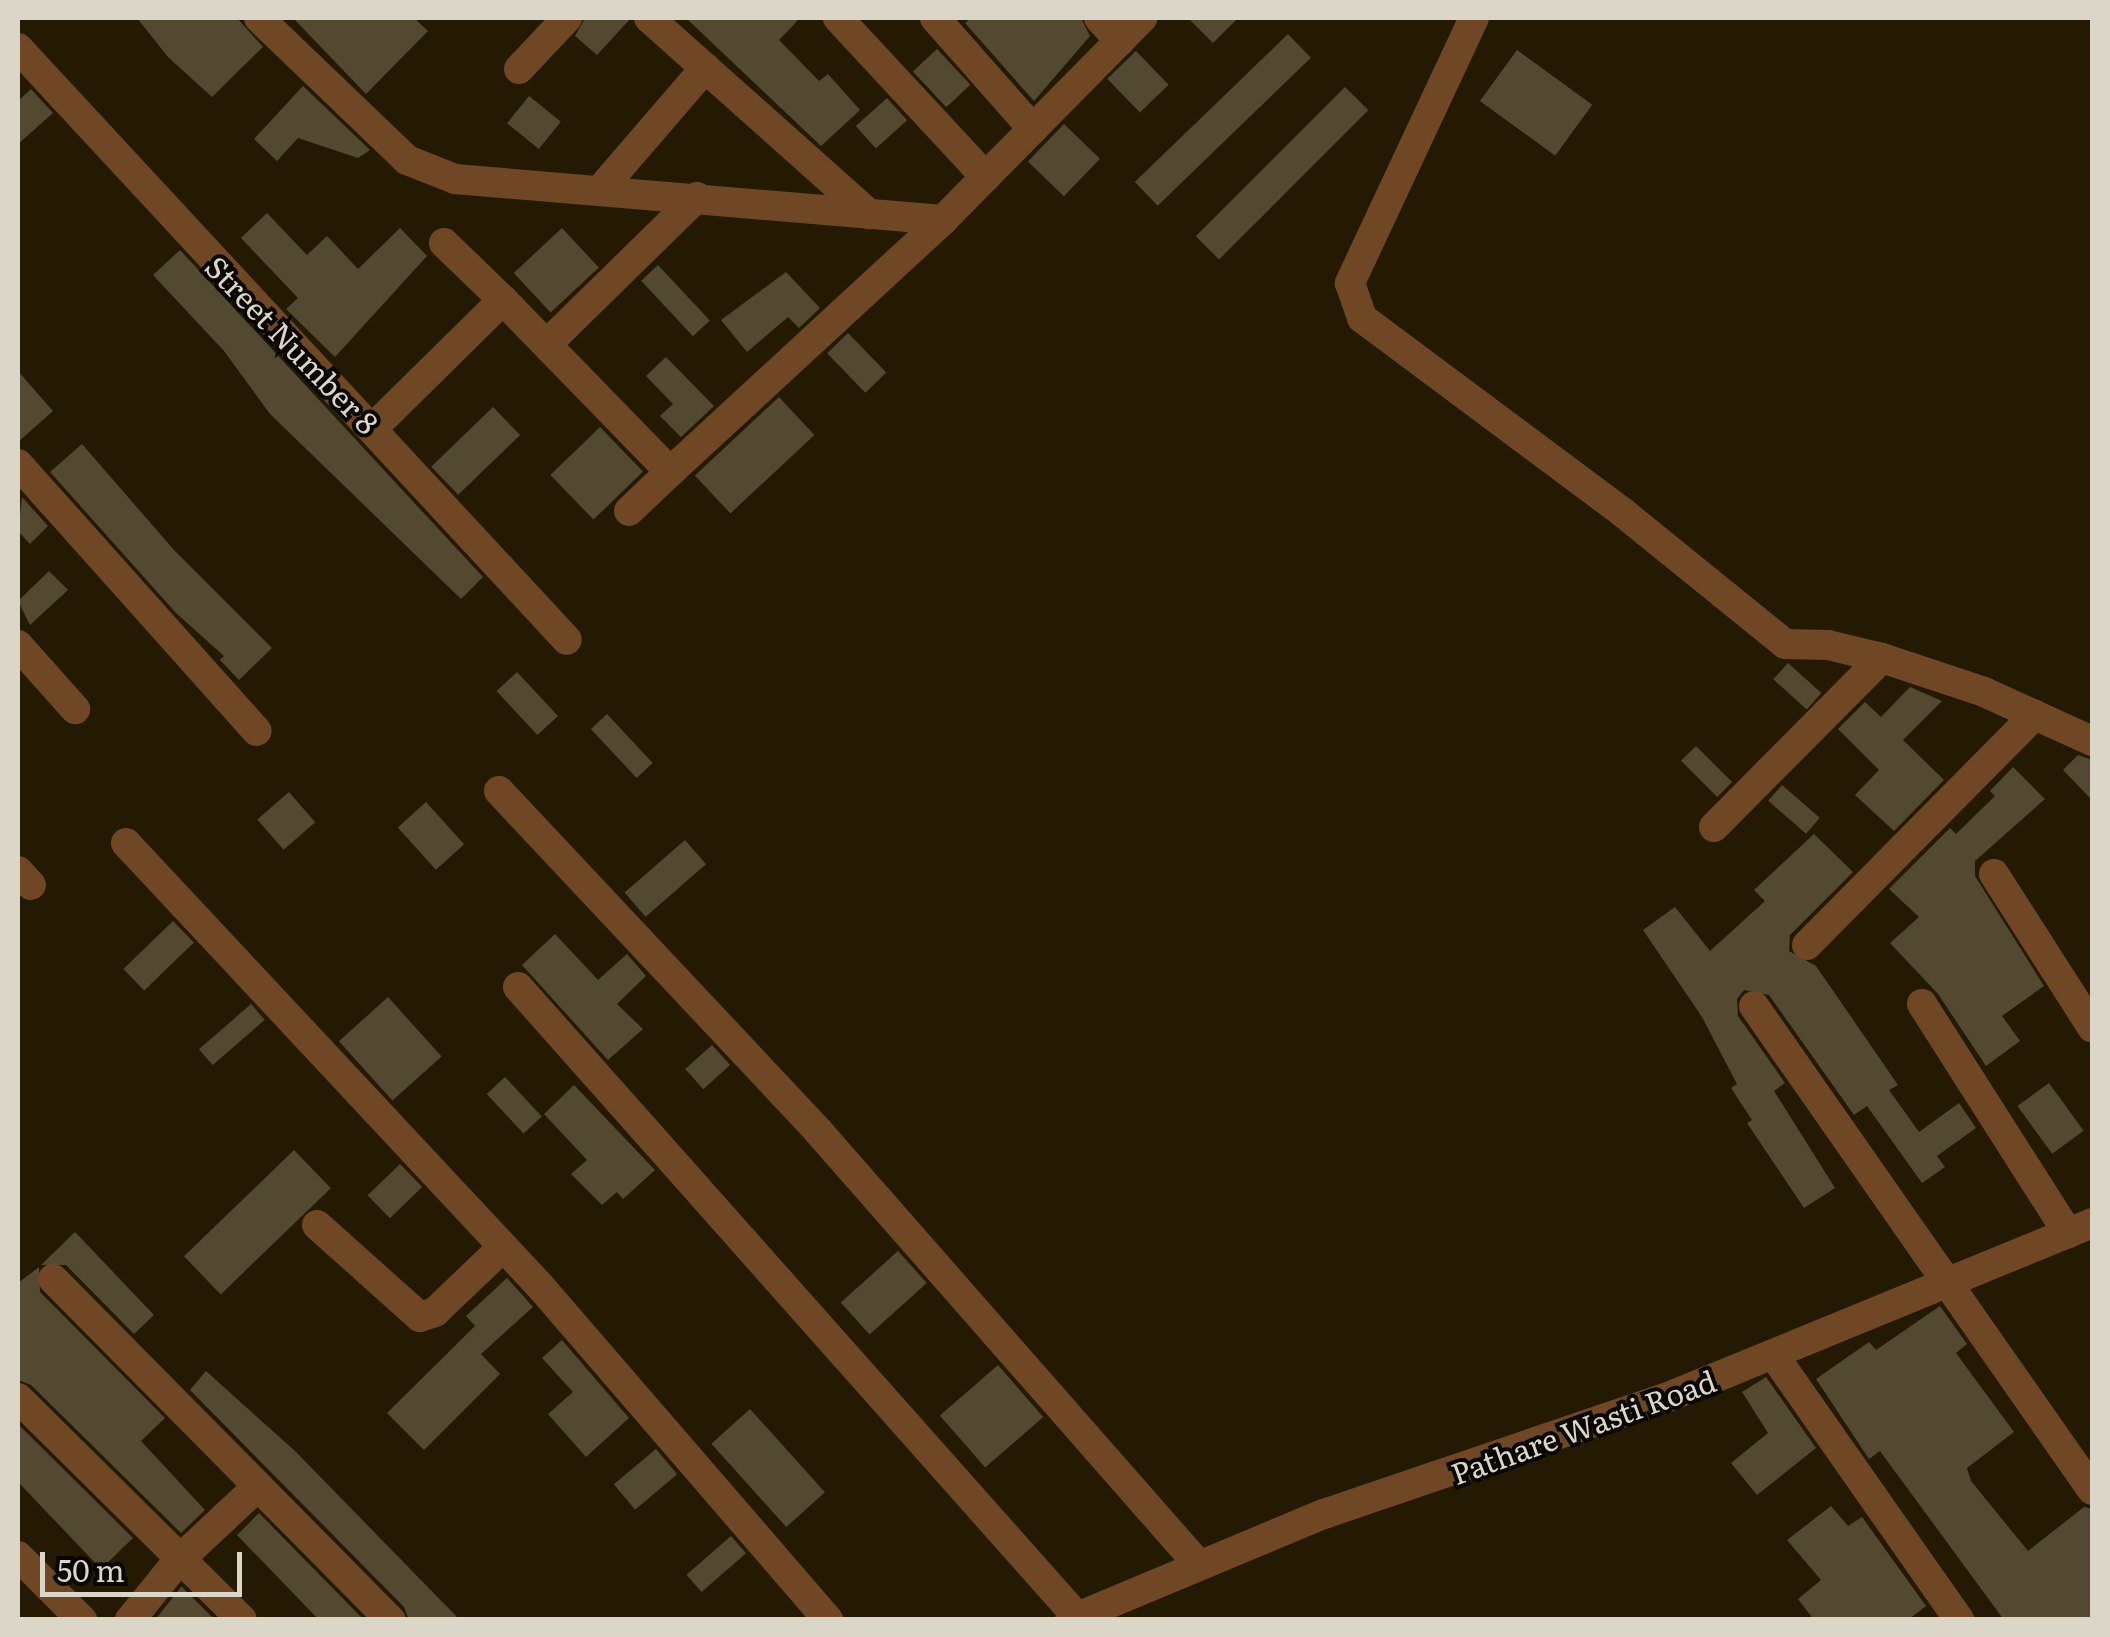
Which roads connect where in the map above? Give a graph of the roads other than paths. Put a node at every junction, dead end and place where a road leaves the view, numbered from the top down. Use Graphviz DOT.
graph roads {
  1 [pos="259,18"];
  2 [pos="567,18"];
  3 [pos="649,18"];
  4 [pos="838,18"];
  5 [pos="936,18"];
  6 [pos="1099,18"];
  7 [pos="1142,18"];
  8 [pos="1474,18"];
  9 [pos="1120,41"];
  10 [pos="18,48"];
  11 [pos="706,68"];
  12 [pos="519,69"];
  13 [pos="1033,129"];
  14 [pos="986,177"];
  15 [pos="601,189"];
  16 [pos="697,197"];
  17 [pos="869,214"];
  18 [pos="943,220"];
  19 [pos="444,243"];
  20 [pos="503,300"];
  21 [pos="547,344"];
  22 [pos="374,428"];
  23 [pos="18,464"];
  24 [pos="670,472"];
  25 [pos="629,511"];
  26 [pos="567,640"];
  27 [pos="1882,658"];
  28 [pos="23,661"];
  29 [pos="76,709"];
  30 [pos="2035,715"];
  31 [pos="258,731"];
  32 [pos="2092,741"];
  33 [pos="499,791"];
  34 [pos="1714,827"];
  35 [pos="126,843"];
  36 [pos="1994,874"];
  37 [pos="1807,945"];
  38 [pos="518,987"];
  39 [pos="1922,1004"];
  40 [pos="1754,1006"];
  41 [pos="2092,1027"];
  42 [pos="317,1225"];
  43 [pos="2080,1228"];
  44 [pos="503,1247"];
  45 [pos="54,1279"];
  46 [pos="1944,1286"];
  47 [pos="1773,1354"];
  48 [pos="18,1398"];
  49 [pos="255,1489"];
  50 [pos="2092,1490"];
  51 [pos="18,1556"];
  52 [pos="178,1560"];
  53 [pos="1198,1564"];
  54 [pos="1076,1618"];
  55 [pos="82,1620"];
  56 [pos="130,1620"];
  57 [pos="242,1620"];
  58 [pos="390,1620"];
  59 [pos="828,1620"];
  60 [pos="1960,1620"];
  1 -- 15 [label="street"];
  2 -- 12 [label="street"];
  3 -- 11 [label="street"];
  4 -- 14 [label="street"];
  5 -- 13 [label="street"];
  6 -- 9 [label="street"];
  7 -- 9 [label="street"];
  8 -- 27 [label="street"];
  9 -- 13 [label="street"];
  10 -- 22 [label="street, Street Number 8"];
  11 -- 15 [label="street"];
  11 -- 17 [label="street"];
  13 -- 14 [label="street"];
  14 -- 18 [label="street"];
  15 -- 16 [label="street"];
  16 -- 17 [label="street"];
  16 -- 21 [label="street"];
  17 -- 18 [label="street"];
  18 -- 24 [label="street"];
  19 -- 20 [label="street"];
  20 -- 21 [label="street"];
  20 -- 22 [label="street"];
  21 -- 24 [label="street"];
  22 -- 26 [label="street, Street Number 8"];
  23 -- 31 [label="street"];
  24 -- 25 [label="street"];
  27 -- 30 [label="street"];
  27 -- 34 [label="street"];
  28 -- 29 [label="street"];
  30 -- 32 [label="street"];
  30 -- 37 [label="street"];
  33 -- 53 [label="street"];
  35 -- 44 [label="street"];
  36 -- 41 [label="street"];
  38 -- 54 [label="street"];
  39 -- 43 [label="street"];
  40 -- 46 [label="street"];
  42 -- 44 [label="street"];
  43 -- 46 [label="street, Pathare Wasti Road"];
  44 -- 59 [label="street"];
  45 -- 49 [label="street"];
  46 -- 47 [label="street, Pathare Wasti Road"];
  46 -- 50 [label="street"];
  47 -- 53 [label="street, Pathare Wasti Road"];
  47 -- 60 [label="street"];
  48 -- 52 [label="street"];
  49 -- 52 [label="street"];
  49 -- 58 [label="street"];
  51 -- 55 [label="street"];
  52 -- 56 [label="street"];
  52 -- 57 [label="street"];
  53 -- 54 [label="street, Pathare Wasti Road"];
}
